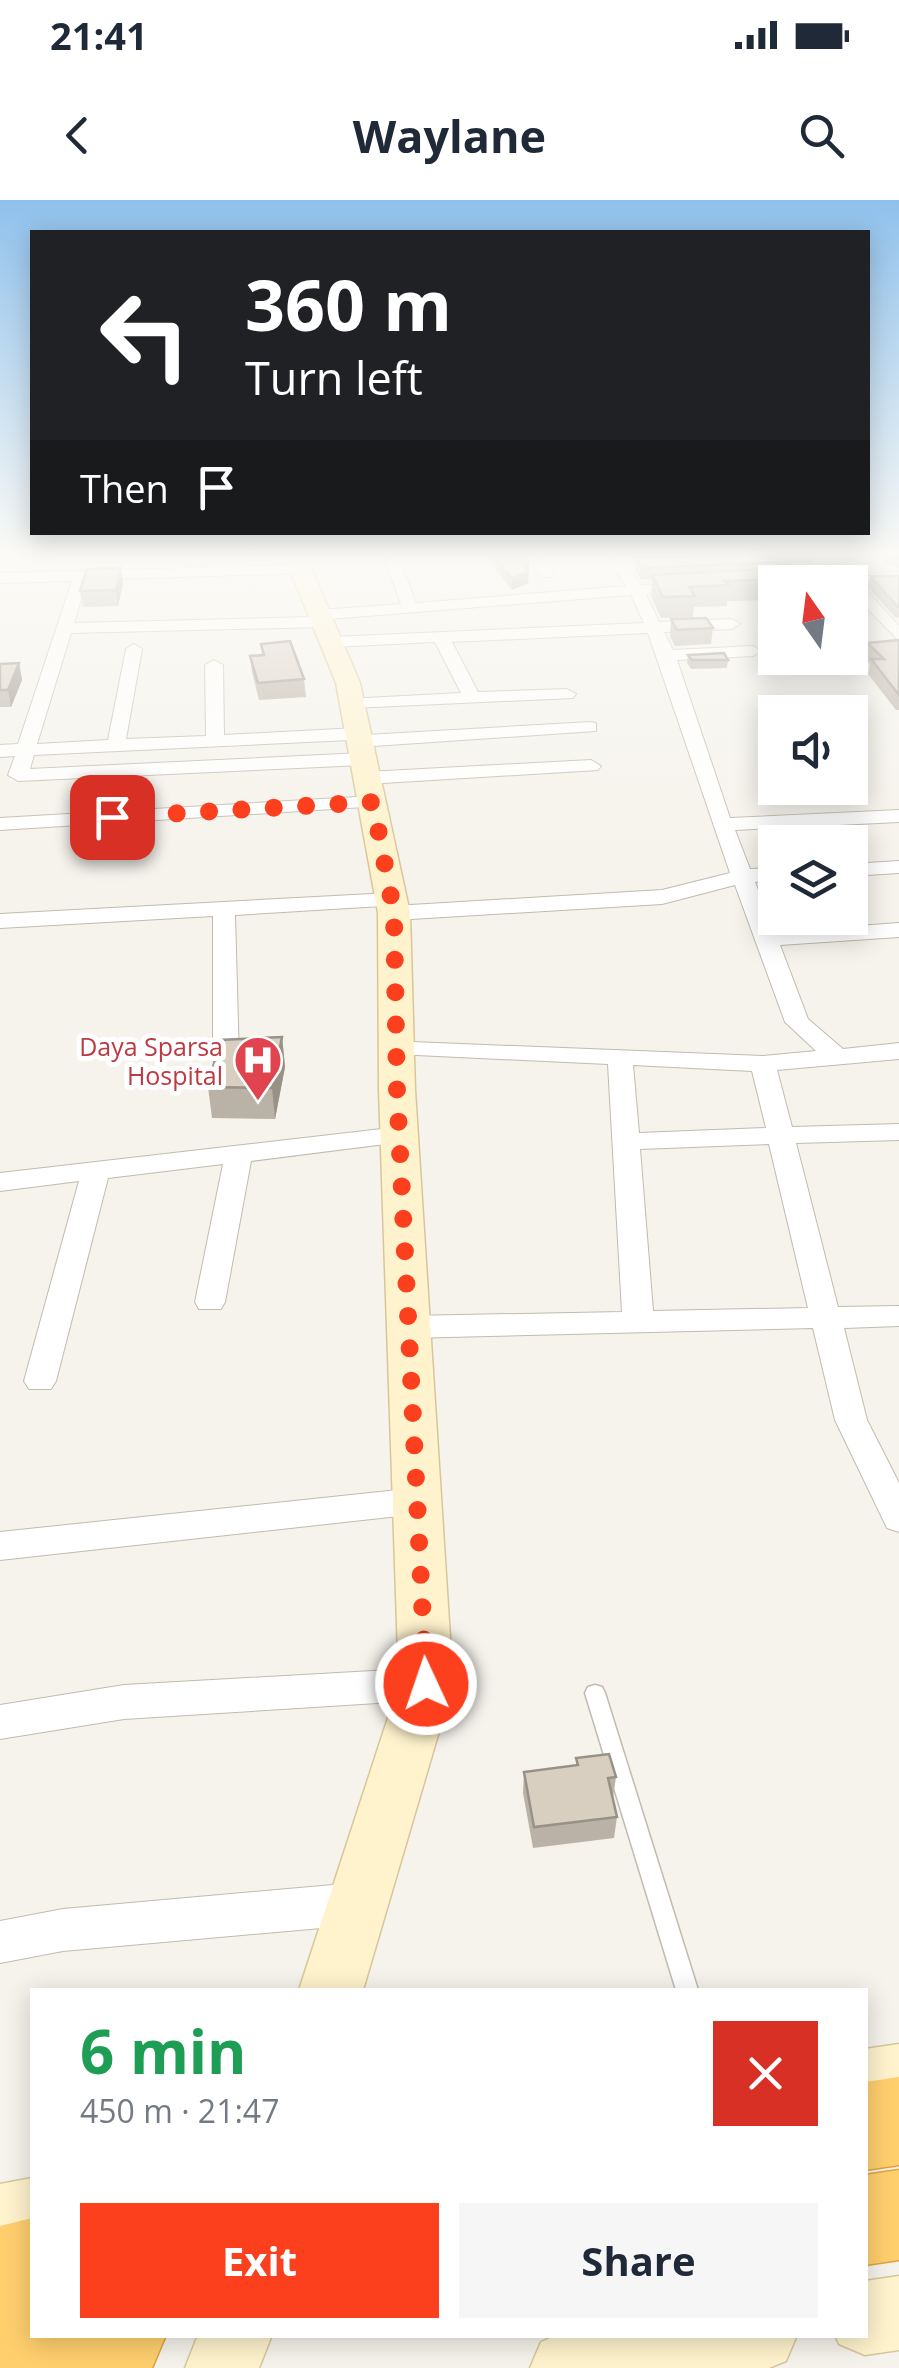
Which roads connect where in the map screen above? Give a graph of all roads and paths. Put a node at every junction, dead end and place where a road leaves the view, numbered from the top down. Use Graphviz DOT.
graph roads {
  1 [pos="59,652"];
  2 [pos="133,652"];
  3 [pos="333,652"];
  4 [pos="449,652"];
  5 [pos="665,652"];
  6 [pos="728,652"];
  7 [pos="667,655"];
  8 [pos="214,664"];
  9 [pos="567,694"];
  10 [pos="472,698"];
  11 [pos="590,727"];
  12 [pos="216,741"];
  13 [pos="116,745"];
  14 [pos="25,749"];
  15 [pos="0,750"];
  16 [pos="362,753"];
  17 [pos="590,766"];
  18 [pos="899,816"];
  19 [pos="0,824"];
  20 [pos="722,824"];
  21 [pos="899,867"];
  22 [pos="868,869"];
  23 [pos="758,875"];
  24 [pos="742,876"];
  25 [pos="392,906"];
  26 [pos="224,909"];
  27 [pos="0,920"];
  28 [pos="899,930"];
  29 [pos="766,939"];
  30 [pos="396,1046"];
  31 [pos="899,1051"];
  32 [pos="620,1057"];
  33 [pos="839,1058"];
  34 [pos="226,1059"];
  35 [pos="763,1064"];
  36 [pos="899,1132"];
  37 [pos="399,1135"];
  38 [pos="780,1136"];
  39 [pos="628,1141"];
  40 [pos="240,1154"];
  41 [pos="96,1170"];
  42 [pos="0,1182"];
  43 [pos="210,1302"];
  44 [pos="899,1316"];
  45 [pos="826,1317"];
  46 [pos="638,1322"];
  47 [pos="408,1328"];
  48 [pos="40,1381"];
  49 [pos="417,1501"];
  50 [pos="899,1518"];
  51 [pos="0,1546"];
  52 [pos="426,1684"];
  53 [pos="595,1694"];
  54 [pos="0,1722"];
  55 [pos="354,1904"];
  56 [pos="0,1942"];
  57 [pos="332,1988"];
  58 [pos="686,1988"];
  59 [pos="899,2077"];
  60 [pos="868,2082"];
  61 [pos="899,2121"];
  62 [pos="868,2126"];
  63 [pos="30,2213"];
  64 [pos="899,2214"];
  65 [pos="0,2219"];
  66 [pos="868,2219"];
  67 [pos="30,2264"];
  68 [pos="0,2272"];
  69 [pos="899,2313"];
  70 [pos="868,2318"];
  71 [pos="105,2338"];
  72 [pos="234,2338"];
  73 [pos="743,2338"];
  74 [pos="0,2362"];
  75 [pos="222,2368"];
  76 [pos="568,2368"];
  1 -- 14 [label="street"];
  2 -- 13 [label="street"];
  3 -- 16 [label="street"];
  4 -- 10 [label="street"];
  5 -- 7 [label="street"];
  6 -- 7 [label="street"];
  7 -- 20 [label="street"];
  8 -- 12 [label="street"];
  9 -- 10 [label="street"];
  10 -- 16 [label="street"];
  11 -- 16 [label="street"];
  12 -- 13 [label="street"];
  12 -- 16 [label="street"];
  13 -- 14 [label="street"];
  14 -- 15 [label="street"];
  14 -- 16 [label="street"];
  16 -- 17 [label="street"];
  16 -- 19 [label="street"];
  16 -- 25 [label="street"];
  18 -- 20 [label="street"];
  20 -- 24 [label="street"];
  21 -- 22 [label="street"];
  23 -- 24 [label="street"];
  24 -- 25 [label="street"];
  24 -- 29 [label="street"];
  25 -- 26 [label="street"];
  25 -- 30 [label="street"];
  26 -- 27 [label="street"];
  26 -- 34 [label="street"];
  28 -- 29 [label="street"];
  29 -- 33 [label="street"];
  30 -- 32 [label="street"];
  30 -- 37 [label="street"];
  31 -- 33 [label="street"];
  32 -- 35 [label="street"];
  32 -- 39 [label="street"];
  33 -- 35 [label="street"];
  35 -- 38 [label="street"];
  36 -- 38 [label="street"];
  37 -- 40 [label="street"];
  37 -- 47 [label="street"];
  38 -- 39 [label="street"];
  38 -- 45 [label="street"];
  39 -- 46 [label="street"];
  40 -- 41 [label="street"];
  40 -- 43 [label="street"];
  41 -- 42 [label="street"];
  41 -- 48 [label="street"];
  44 -- 45 [label="street"];
  45 -- 46 [label="street"];
  45 -- 50 [label="street"];
  46 -- 47 [label="street"];
  47 -- 49 [label="street"];
  49 -- 51 [label="street"];
  49 -- 52 [label="street"];
  52 -- 54 [label="street"];
  52 -- 55 [label="street"];
  53 -- 58 [label="lane"];
  55 -- 56 [label="street"];
  55 -- 57 [label="street"];
  59 -- 60 [label="street"];
  61 -- 62 [label="highway"];
  63 -- 65 [label="street"];
  64 -- 66 [label="highway"];
  67 -- 68 [label="highway"];
  69 -- 70 [label="street"];
  71 -- 74 [label="highway"];
  72 -- 75 [label="street"];
  73 -- 76 [label="street"];
}
